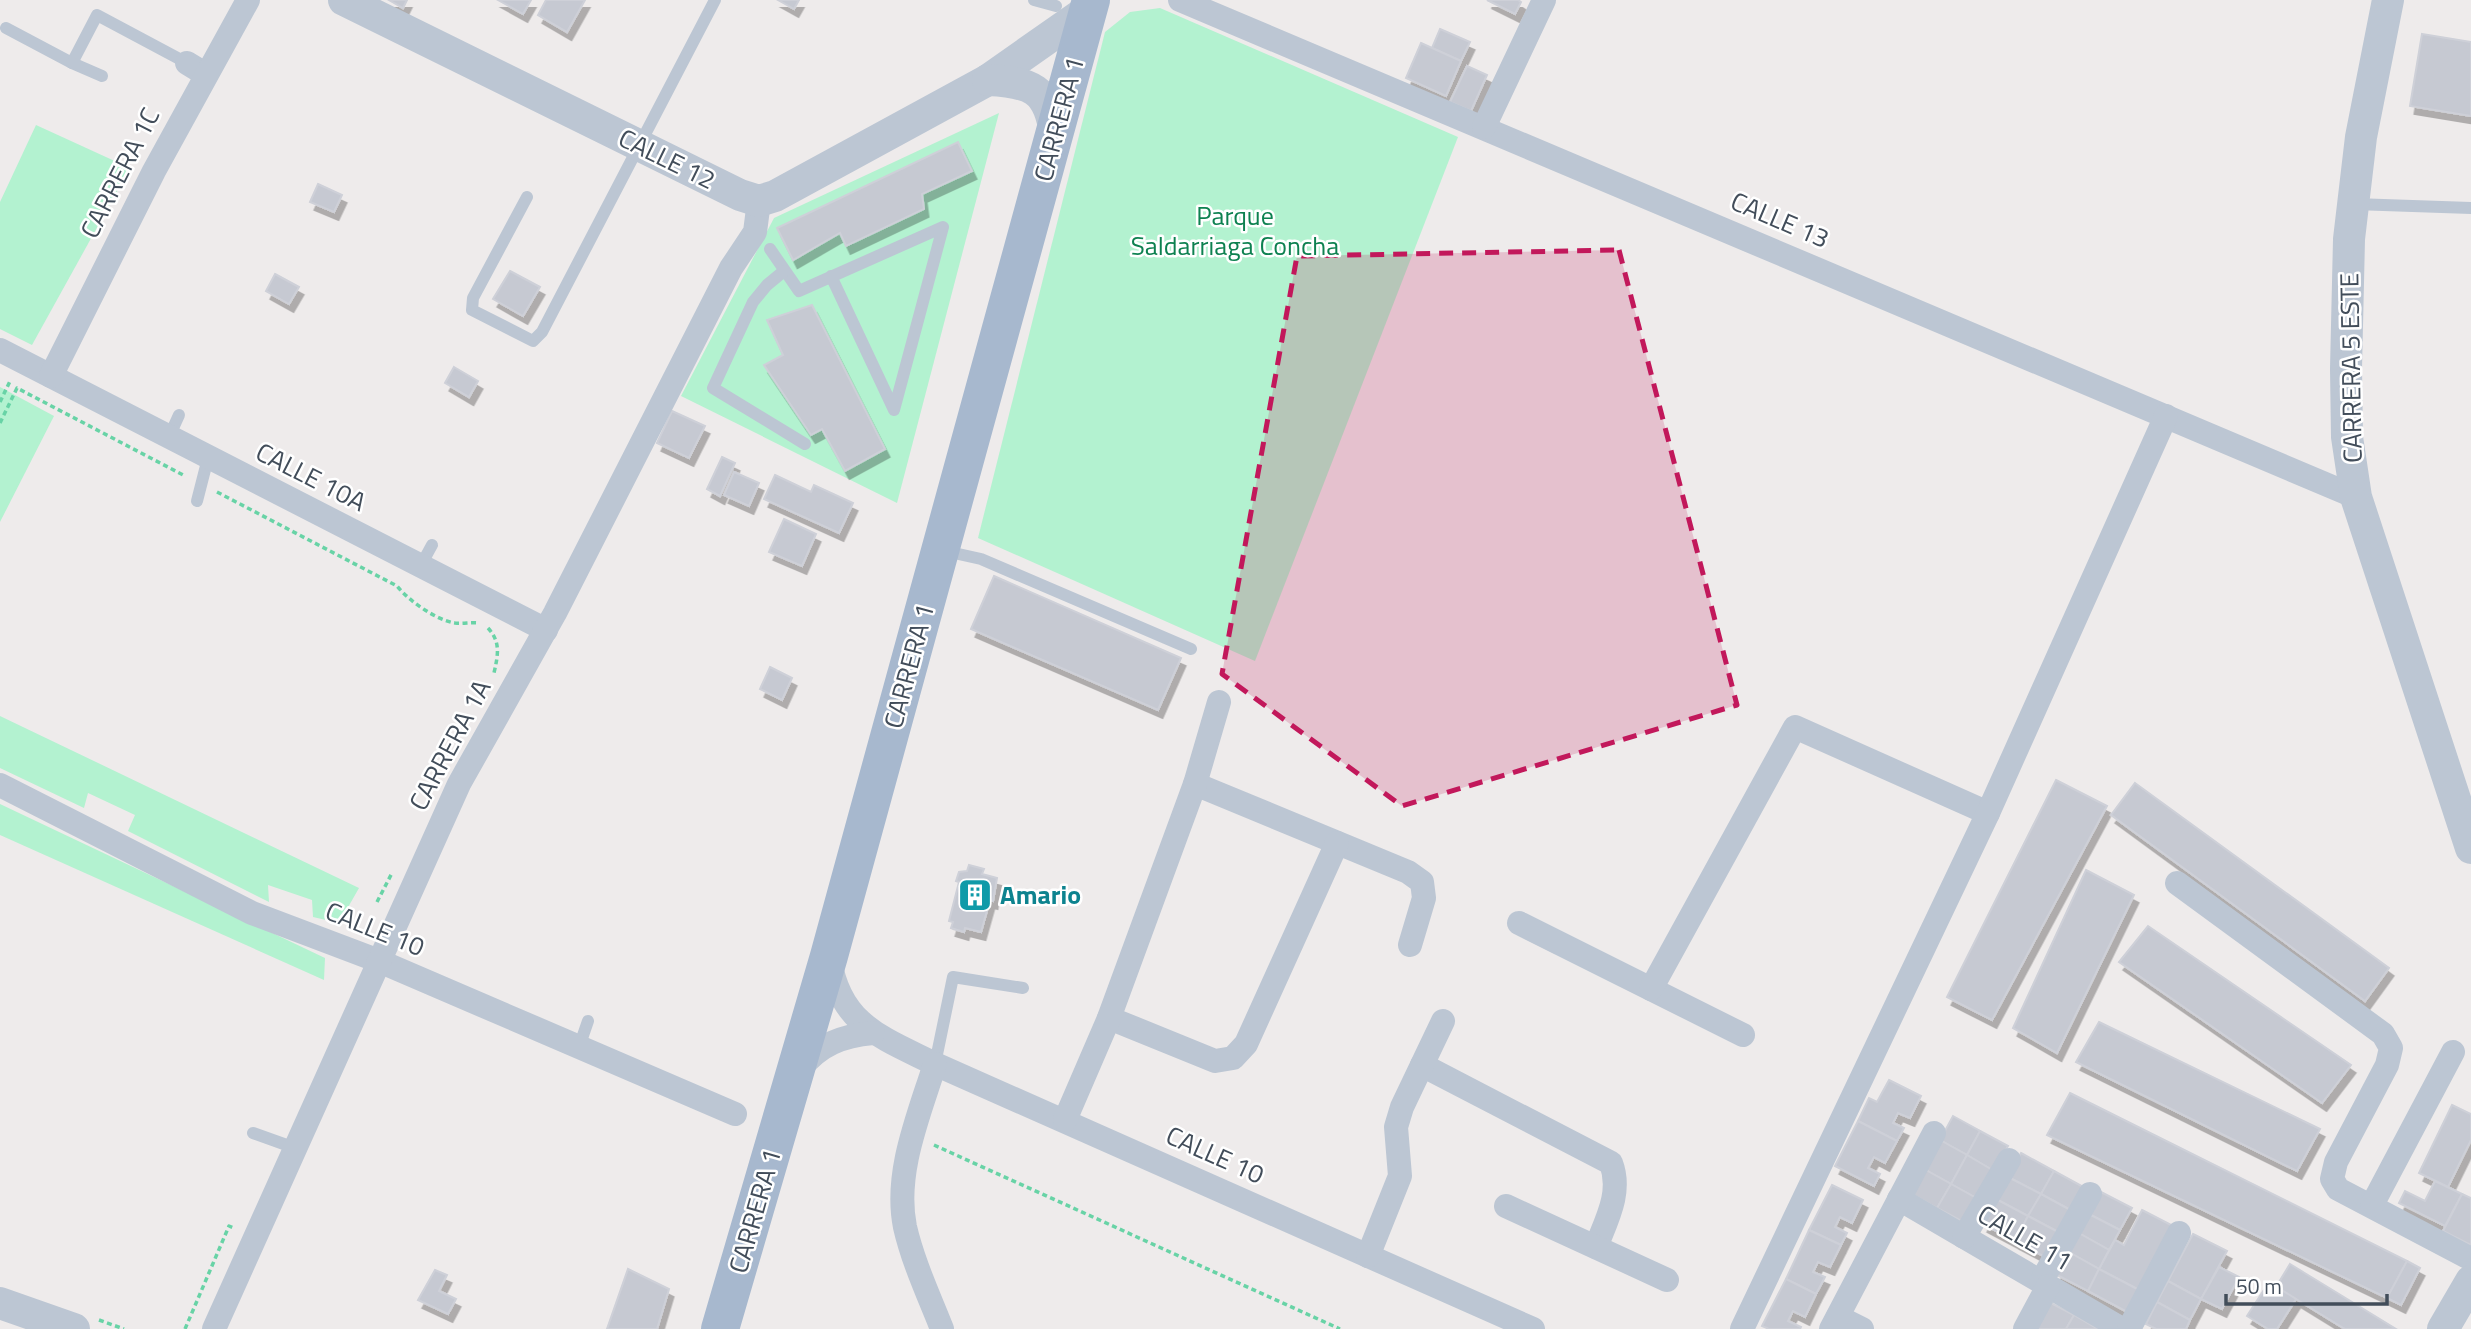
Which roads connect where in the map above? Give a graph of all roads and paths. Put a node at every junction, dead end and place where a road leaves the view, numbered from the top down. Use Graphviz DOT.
graph roads {
  1 [pos="248,0"];
  2 [pos="344,0"];
  3 [pos="715,0"];
  4 [pos="1034,0"];
  5 [pos="1180,0"];
  6 [pos="1544,0"];
  7 [pos="2388,0"];
  8 [pos="1078,5"];
  9 [pos="6,28"];
  10 [pos="72,63"];
  11 [pos="196,69"];
  12 [pos="102,76"];
  13 [pos="988,80"];
  14 [pos="1484,127"];
  15 [pos="1055,134"];
  16 [pos="638,144"];
  17 [pos="527,197"];
  18 [pos="759,201"];
  19 [pos="2353,204"];
  20 [pos="2471,208"];
  21 [pos="763,241"];
  22 [pos="784,271"];
  23 [pos="831,276"];
  24 [pos="0,350"];
  25 [pos="51,376"];
  26 [pos="2166,416"];
  27 [pos="0,423"];
  28 [pos="805,444"];
  29 [pos="208,458"];
  30 [pos="202,484"];
  31 [pos="2356,497"];
  32 [pos="197,501"];
  33 [pos="432,545"];
  34 [pos="941,550"];
  35 [pos="420,567"];
  36 [pos="557,621"];
  37 [pos="1191,649"];
  38 [pos="489,680"];
  39 [pos="1219,702"];
  40 [pos="1195,784"];
  41 [pos="0,785"];
  42 [pos="1988,813"];
  43 [pos="1336,843"];
  44 [pos="2471,848"];
  45 [pos="395,866"];
  46 [pos="2177,883"];
  47 [pos="377,902"];
  48 [pos="1519,923"];
  49 [pos="1410,945"];
  50 [pos="829,956"];
  51 [pos="379,961"];
  52 [pos="1023,988"];
  53 [pos="1651,989"];
  54 [pos="1109,1018"];
  55 [pos="589,1021"];
  56 [pos="1443,1021"];
  57 [pos="873,1034"];
  58 [pos="1743,1035"];
  59 [pos="579,1047"];
  60 [pos="2453,1052"];
  61 [pos="935,1064"];
  62 [pos="1422,1065"];
  63 [pos="795,1075"];
  64 [pos="735,1114"];
  65 [pos="1065,1120"];
  66 [pos="253,1133"];
  67 [pos="1934,1133"];
  68 [pos="913,1136"];
  69 [pos="295,1148"];
  70 [pos="2009,1160"];
  71 [pos="2090,1194"];
  72 [pos="1899,1199"];
  73 [pos="2372,1205"];
  74 [pos="1506,1206"];
  75 [pos="2179,1233"];
  76 [pos="1964,1237"];
  77 [pos="1596,1247"];
  78 [pos="1368,1256"];
  79 [pos="2471,1259"];
  80 [pos="1667,1280"];
  81 [pos="2471,1281"];
  82 [pos="2045,1284"];
  83 [pos="0,1303"];
  84 [pos="1835,1323"];
  85 [pos="74,1329"];
  86 [pos="214,1329"];
  87 [pos="720,1329"];
  88 [pos="942,1329"];
  89 [pos="1340,1329"];
  90 [pos="1533,1329"];
  91 [pos="1742,1329"];
  92 [pos="1862,1329"];
  93 [pos="2025,1329"];
  94 [pos="2122,1329"];
  95 [pos="2129,1329"];
  96 [pos="2443,1329"];
  1 -- 11 [label="street, CARRERA 1C"];
  2 -- 16 [label="street, CALLE 12"];
  3 -- 16 [label="lane"];
  4 -- 8 [label="lane"];
  5 -- 14 [label="street, CALLE 13"];
  6 -- 14 [label="street"];
  7 -- 19 [label="street, CARRERA 5 ESTE"];
  8 -- 13 [label="street"];
  8 -- 15 [label="main road, CARRERA 1"];
  9 -- 10 [label="lane"];
  10 -- 11 [label="lane"];
  10 -- 12 [label="lane"];
  11 -- 25 [label="street, CARRERA 1C"];
  13 -- 15 [label="street"];
  13 -- 18 [label="street"];
  14 -- 26 [label="street, CALLE 13"];
  15 -- 34 [label="main road, CARRERA 1"];
  16 -- 17 [label="lane"];
  16 -- 18 [label="street, CALLE 12"];
  18 -- 21 [label="street, CARRERA 1A"];
  19 -- 20 [label="lane"];
  19 -- 31 [label="street, CARRERA 5 ESTE"];
  21 -- 22 [label="lane"];
  21 -- 36 [label="street, CARRERA 1A"];
  22 -- 23 [label="lane"];
  22 -- 28 [label="lane"];
  23 -- 23 [label="lane"];
  24 -- 25 [label="street, CALLE 10A"];
  25 -- 29 [label="street, CALLE 10A"];
  26 -- 31 [label="street, CALLE 13"];
  26 -- 42 [label="street"];
  27 -- 30 [label="path"];
  29 -- 30 [label="lane"];
  29 -- 35 [label="street, CALLE 10A"];
  30 -- 32 [label="lane"];
  30 -- 38 [label="path"];
  31 -- 44 [label="street, CARRERA 5 ESTE"];
  33 -- 35 [label="lane"];
  34 -- 37 [label="lane"];
  34 -- 50 [label="main road, CARRERA 1"];
  35 -- 36 [label="street, CALLE 10A"];
  36 -- 51 [label="street, CARRERA 1A"];
  39 -- 40 [label="street"];
  40 -- 43 [label="street"];
  40 -- 54 [label="street"];
  41 -- 51 [label="street, CALLE 10"];
  42 -- 53 [label="street"];
  42 -- 91 [label="street"];
  43 -- 49 [label="street"];
  43 -- 54 [label="street"];
  45 -- 47 [label="path"];
  46 -- 73 [label="street"];
  48 -- 53 [label="street"];
  50 -- 57 [label="street"];
  50 -- 63 [label="main road, CARRERA 1"];
  51 -- 59 [label="street, CALLE 10"];
  51 -- 69 [label="street, CARRERA 1A"];
  52 -- 61 [label="lane"];
  53 -- 58 [label="street"];
  54 -- 65 [label="street"];
  55 -- 59 [label="lane"];
  56 -- 62 [label="street"];
  57 -- 61 [label="street, CALLE 10"];
  57 -- 63 [label="street"];
  59 -- 64 [label="street, CALLE 10"];
  60 -- 73 [label="street"];
  61 -- 65 [label="street, CALLE 10"];
  61 -- 68 [label="street"];
  62 -- 77 [label="street"];
  62 -- 78 [label="street"];
  63 -- 87 [label="main road, CARRERA 1"];
  65 -- 78 [label="street, CALLE 10"];
  66 -- 69 [label="lane"];
  67 -- 72 [label="street"];
  68 -- 88 [label="street"];
  68 -- 89 [label="path"];
  69 -- 86 [label="street, CARRERA 1A"];
  70 -- 76 [label="street"];
  71 -- 82 [label="street"];
  72 -- 76 [label="street, CALLE 11"];
  72 -- 84 [label="street"];
  73 -- 79 [label="street"];
  74 -- 77 [label="street"];
  75 -- 95 [label="street"];
  76 -- 82 [label="street, CALLE 11"];
  77 -- 80 [label="street"];
  78 -- 90 [label="street, CALLE 10"];
  81 -- 96 [label="street"];
  82 -- 93 [label="street"];
  82 -- 94 [label="street, CALLE 11"];
  83 -- 85 [label="street"];
  84 -- 92 [label="street"];
}
